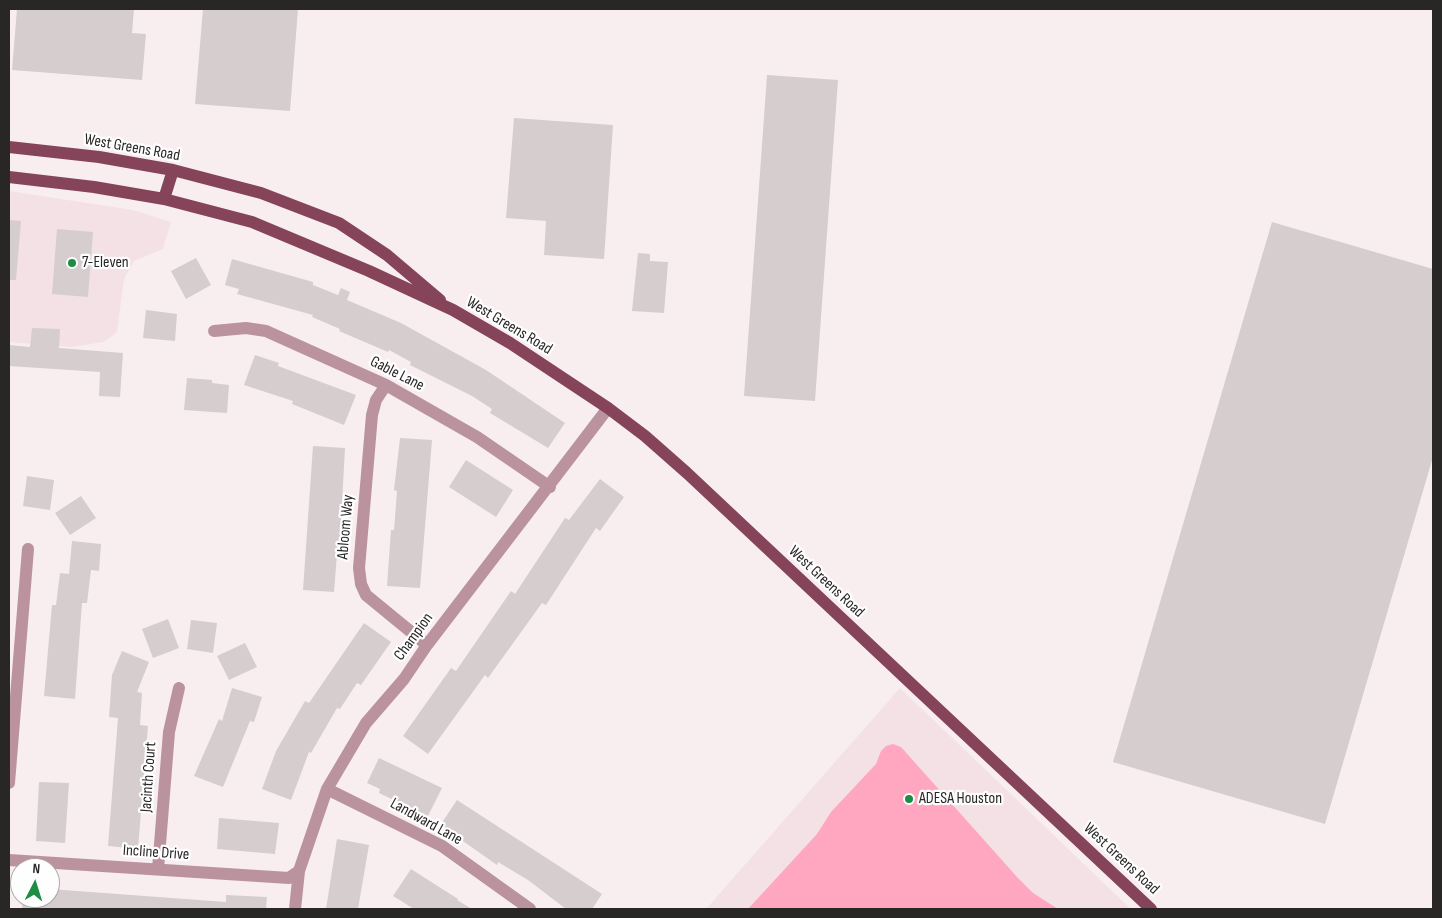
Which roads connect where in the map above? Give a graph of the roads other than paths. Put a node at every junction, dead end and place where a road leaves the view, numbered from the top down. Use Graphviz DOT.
graph roads {
  1 [pos="9,146"];
  2 [pos="173,170"];
  3 [pos="9,177"];
  4 [pos="164,199"];
  5 [pos="453,310"];
  6 [pos="214,331"];
  7 [pos="386,384"];
  8 [pos="608,408"];
  9 [pos="550,487"];
  10 [pos="28,549"];
  11 [pos="427,645"];
  12 [pos="179,688"];
  13 [pos="11,718"];
  14 [pos="10,744"];
  15 [pos="9,783"];
  16 [pos="327,788"];
  17 [pos="9,860"];
  18 [pos="158,869"];
  19 [pos="299,871"];
  20 [pos="295,909"];
  21 [pos="530,909"];
  22 [pos="1151,909"];
  1 -- 2 [label="main road, West Greens Road"];
  2 -- 4 [label="main road"];
  2 -- 5 [label="main road, West Greens Road"];
  3 -- 4 [label="main road, West Greens Road"];
  4 -- 5 [label="main road, West Greens Road"];
  5 -- 8 [label="main road, West Greens Road"];
  6 -- 7 [label="street, Gable Lane"];
  7 -- 9 [label="street, Gable Lane"];
  7 -- 11 [label="street, Abloom Way"];
  8 -- 9 [label="street, Champion"];
  8 -- 22 [label="main road, West Greens Road"];
  9 -- 11 [label="street, Champion"];
  10 -- 13 [label="street"];
  11 -- 16 [label="street, Champion"];
  12 -- 18 [label="street, Jacinth Court"];
  13 -- 14 [label="street"];
  14 -- 15 [label="street"];
  16 -- 19 [label="street, Champion"];
  16 -- 21 [label="street, Landward Lane"];
  17 -- 18 [label="street, Incline Drive"];
  18 -- 19 [label="street, Incline Drive"];
  19 -- 20 [label="street, Champion"];
}
